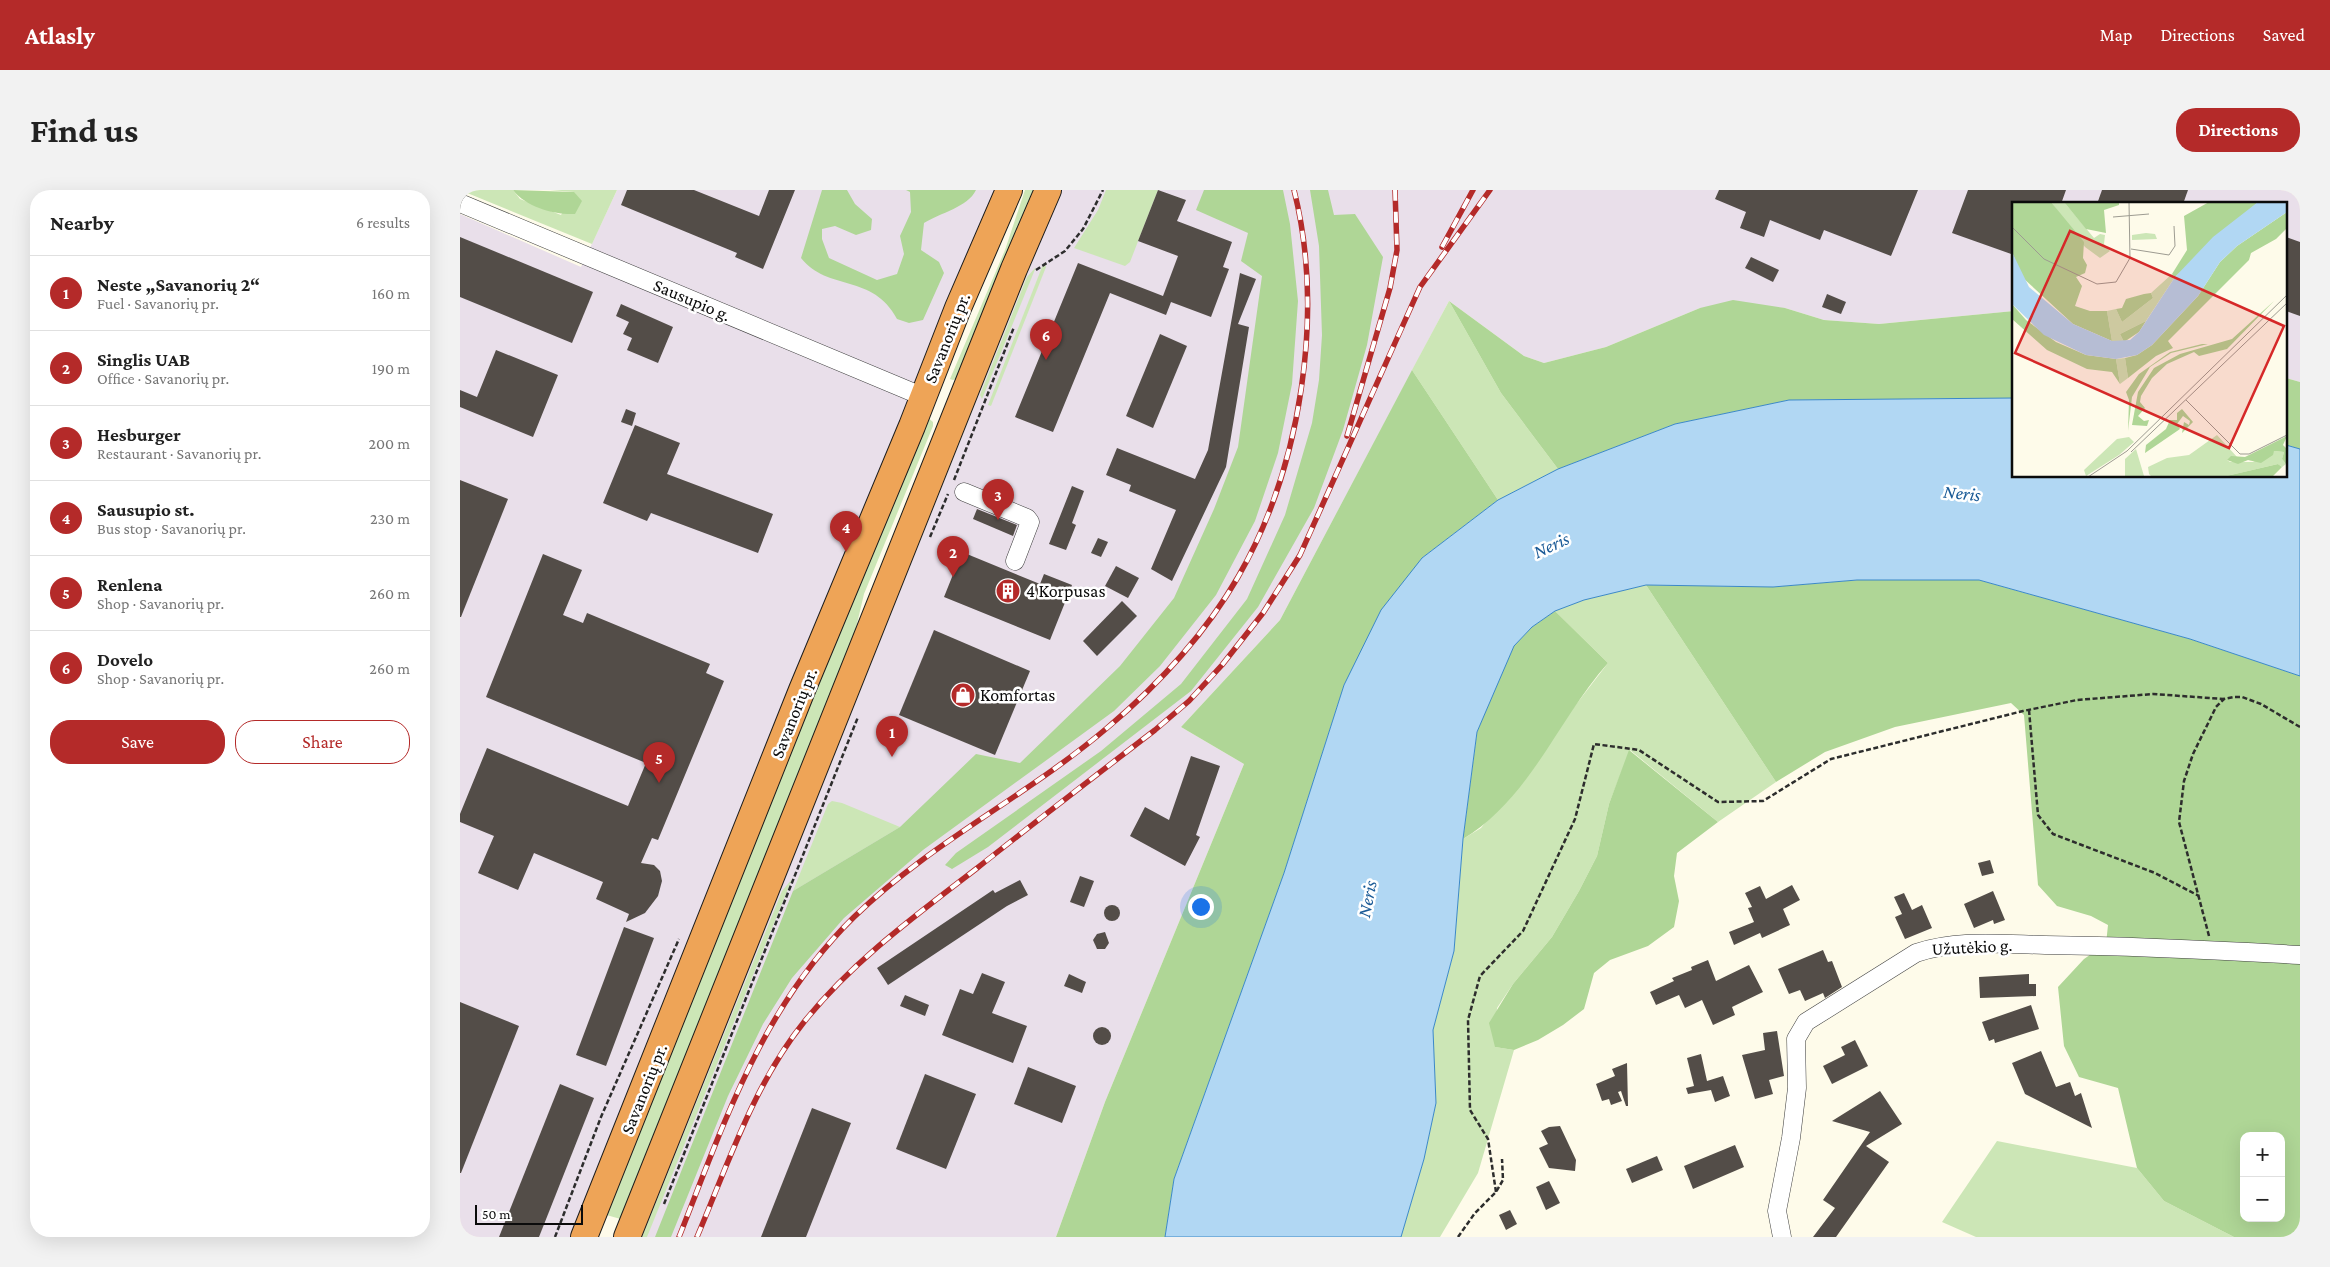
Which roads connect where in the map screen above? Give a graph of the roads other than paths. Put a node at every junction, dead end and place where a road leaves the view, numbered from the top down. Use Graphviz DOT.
graph roads {
  1 [pos="1009,190"];
  2 [pos="1048,190"];
  3 [pos="460,203"];
  4 [pos="924,397"];
  5 [pos="958,411"];
  6 [pos="955,489"];
  7 [pos="1015,561"];
  8 [pos="2300,955"];
  9 [pos="584,1236"];
  10 [pos="617,1237"];
  11 [pos="627,1237"];
  12 [pos="1782,1237"];
  1 -- 4 [label="highway, Savanorių pr."];
  2 -- 5 [label="highway"];
  3 -- 4 [label="street, Sausupio g."];
  4 -- 5 [label="highway"];
  4 -- 9 [label="highway, Savanorių pr."];
  5 -- 11 [label="highway"];
  6 -- 7 [label="street"];
  8 -- 12 [label="street, Užutėkio g."];
  9 -- 10 [label="highway"];
}
